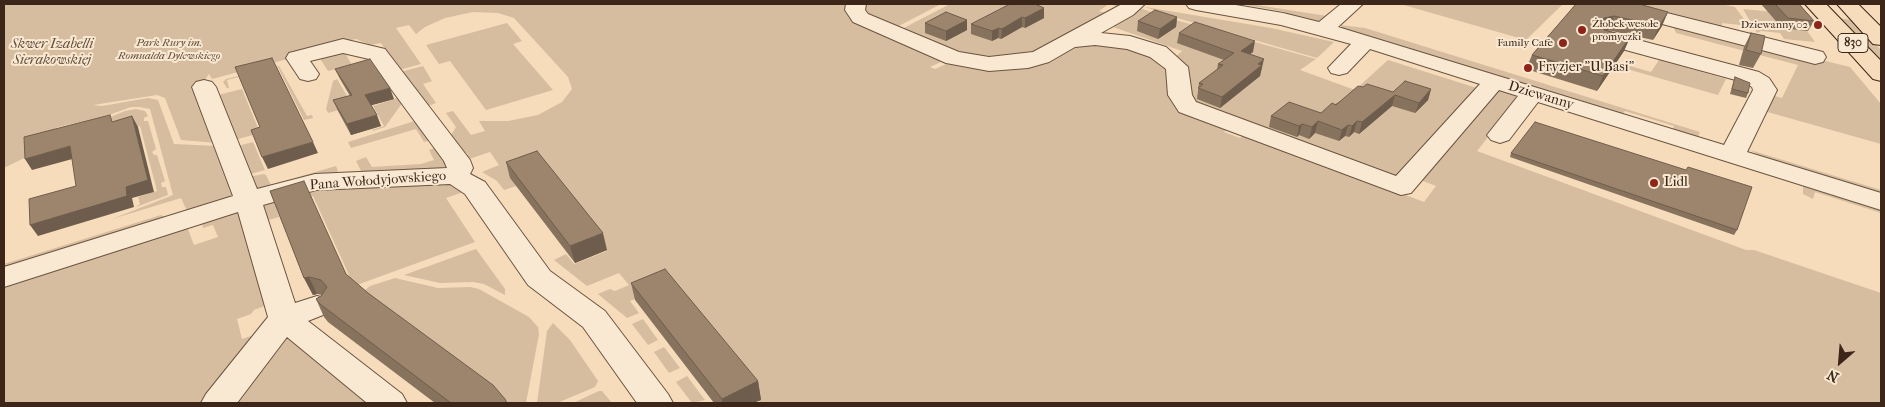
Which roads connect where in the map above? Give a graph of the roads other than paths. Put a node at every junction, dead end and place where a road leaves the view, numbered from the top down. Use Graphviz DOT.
graph roads {
  1 [pos="856,4"];
  2 [pos="1135,4"];
  3 [pos="1196,4"];
  4 [pos="1352,4"];
  5 [pos="1608,4"];
  6 [pos="1819,8"];
  7 [pos="1853,10"];
  8 [pos="1323,29"];
  9 [pos="1608,38"];
  10 [pos="1881,39"];
  11 [pos="1073,41"];
  12 [pos="1366,41"];
  13 [pos="1815,57"];
  14 [pos="381,59"];
  15 [pos="1339,68"];
  16 [pos="346,69"];
  17 [pos="308,74"];
  18 [pos="1881,74"];
  19 [pos="1495,81"];
  20 [pos="204,87"];
  21 [pos="1533,93"];
  22 [pos="1500,135"];
  23 [pos="1732,155"];
  24 [pos="455,176"];
  25 [pos="248,200"];
  26 [pos="1881,202"];
  27 [pos="4,277"];
  28 [pos="317,306"];
  29 [pos="284,318"];
  30 [pos="218,403"];
  31 [pos="390,403"];
  32 [pos="656,403"];
  1 -- 11 [label="street"];
  2 -- 11 [label="street"];
  3 -- 8 [label="street, Dziewanny"];
  4 -- 8 [label="street"];
  5 -- 13 [label="street"];
  6 -- 7 [label="main road"];
  6 -- 18 [label="main road, 830"];
  7 -- 10 [label="main road, 830"];
  8 -- 12 [label="street, Dziewanny"];
  9 -- 23 [label="street"];
  11 -- 19 [label="street"];
  12 -- 15 [label="street"];
  12 -- 19 [label="street, Dziewanny"];
  14 -- 16 [label="street"];
  14 -- 17 [label="street"];
  14 -- 24 [label="street"];
  19 -- 21 [label="street, Dziewanny"];
  20 -- 25 [label="street"];
  21 -- 22 [label="street"];
  21 -- 23 [label="street, Dziewanny"];
  23 -- 26 [label="street, Dziewanny"];
  24 -- 25 [label="street, Pana Wołodyjowskiego"];
  24 -- 32 [label="street, Pana Wołodyjowskiego"];
  25 -- 27 [label="street, Pana Wołodyjowskiego"];
  25 -- 29 [label="street"];
  28 -- 29 [label="street"];
  29 -- 30 [label="street"];
  29 -- 31 [label="street"];
}
